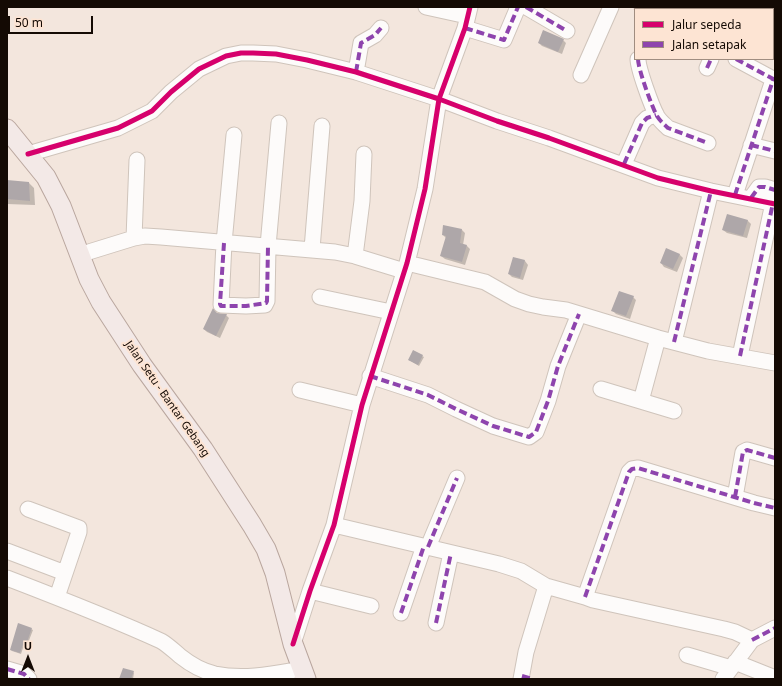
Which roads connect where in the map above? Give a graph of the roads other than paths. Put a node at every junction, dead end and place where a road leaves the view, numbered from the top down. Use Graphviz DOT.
graph roads {
  1 [pos="426,7"];
  2 [pos="518,7"];
  3 [pos="526,7"];
  4 [pos="611,7"];
  5 [pos="467,17"];
  6 [pos="381,28"];
  7 [pos="567,31"];
  8 [pos="638,60"];
  9 [pos="738,60"];
  10 [pos="356,72"];
  11 [pos="581,74"];
  12 [pos="774,80"];
  13 [pos="439,100"];
  14 [pos="656,115"];
  15 [pos="279,122"];
  16 [pos="322,126"];
  17 [pos="7,128"];
  18 [pos="234,135"];
  19 [pos="708,143"];
  20 [pos="751,145"];
  21 [pos="775,152"];
  22 [pos="28,154"];
  23 [pos="364,154"];
  24 [pos="137,160"];
  25 [pos="624,164"];
  26 [pos="711,191"];
  27 [pos="735,195"];
  28 [pos="774,199"];
  29 [pos="134,238"];
  30 [pos="224,243"];
  31 [pos="268,246"];
  32 [pos="312,249"];
  33 [pos="79,255"];
  34 [pos="355,256"];
  35 [pos="405,267"];
  36 [pos="320,297"];
  37 [pos="392,312"];
  38 [pos="578,314"];
  39 [pos="658,338"];
  40 [pos="674,342"];
  41 [pos="740,356"];
  42 [pos="775,363"];
  43 [pos="370,376"];
  44 [pos="601,389"];
  45 [pos="300,390"];
  46 [pos="641,401"];
  47 [pos="362,405"];
  48 [pos="674,411"];
  49 [pos="775,458"];
  50 [pos="457,478"];
  51 [pos="734,497"];
  52 [pos="775,508"];
  53 [pos="28,509"];
  54 [pos="334,524"];
  55 [pos="426,547"];
  56 [pos="7,551"];
  57 [pos="451,553"];
  58 [pos="65,573"];
  59 [pos="7,578"];
  60 [pos="546,586"];
  61 [pos="310,591"];
  62 [pos="57,597"];
  63 [pos="585,597"];
  64 [pos="371,606"];
  65 [pos="401,612"];
  66 [pos="436,623"];
  67 [pos="775,628"];
  68 [pos="752,640"];
  69 [pos="293,644"];
  70 [pos="687,655"];
  71 [pos="7,669"];
  72 [pos="730,669"];
  73 [pos="304,674"];
  74 [pos="525,678"];
  75 [pos="775,678"];
  76 [pos="28,679"];
  1 -- 5 [label="street"];
  2 -- 5 [label="street"];
  3 -- 7 [label="street"];
  4 -- 11 [label="street"];
  5 -- 13 [label="street"];
  6 -- 10 [label="street"];
  8 -- 14 [label="street"];
  9 -- 12 [label="street"];
  10 -- 13 [label="street"];
  10 -- 22 [label="street"];
  12 -- 20 [label="street"];
  13 -- 25 [label="street"];
  13 -- 35 [label="street"];
  14 -- 19 [label="street"];
  14 -- 25 [label="street"];
  15 -- 31 [label="street"];
  16 -- 32 [label="street"];
  17 -- 22 [label="main road, Jalan Setu - Bantar Gebang"];
  18 -- 30 [label="street"];
  20 -- 21 [label="street"];
  20 -- 27 [label="street"];
  22 -- 33 [label="main road, Jalan Setu - Bantar Gebang"];
  23 -- 34 [label="street"];
  24 -- 29 [label="street"];
  25 -- 26 [label="street"];
  26 -- 27 [label="street"];
  26 -- 40 [label="street"];
  27 -- 28 [label="street"];
  28 -- 41 [label="street"];
  29 -- 30 [label="street"];
  29 -- 33 [label="street"];
  30 -- 31 [label="street"];
  30 -- 31 [label="street"];
  31 -- 32 [label="street"];
  32 -- 34 [label="street"];
  33 -- 69 [label="main road, Jalan Setu - Bantar Gebang"];
  34 -- 35 [label="street"];
  35 -- 37 [label="street"];
  35 -- 38 [label="street"];
  36 -- 37 [label="street"];
  37 -- 43 [label="street"];
  38 -- 39 [label="street"];
  38 -- 43 [label="street"];
  39 -- 40 [label="street"];
  39 -- 46 [label="street"];
  40 -- 41 [label="street"];
  41 -- 42 [label="street"];
  43 -- 47 [label="street"];
  44 -- 46 [label="street"];
  45 -- 47 [label="street"];
  46 -- 48 [label="street"];
  47 -- 54 [label="street"];
  49 -- 51 [label="street"];
  50 -- 55 [label="street"];
  51 -- 52 [label="street"];
  51 -- 63 [label="street"];
  53 -- 58 [label="street"];
  54 -- 55 [label="street"];
  54 -- 61 [label="street"];
  55 -- 57 [label="street"];
  55 -- 65 [label="street"];
  56 -- 58 [label="street"];
  57 -- 60 [label="street"];
  57 -- 66 [label="street"];
  58 -- 62 [label="street"];
  59 -- 62 [label="street"];
  60 -- 63 [label="street"];
  60 -- 74 [label="street"];
  61 -- 64 [label="street"];
  61 -- 69 [label="street"];
  62 -- 73 [label="street"];
  63 -- 68 [label="street"];
  67 -- 68 [label="street"];
  68 -- 72 [label="street"];
  69 -- 73 [label="main road, Jalan Setu - Bantar Gebang"];
  70 -- 72 [label="street"];
  71 -- 76 [label="street"];
  72 -- 75 [label="street"];
}
